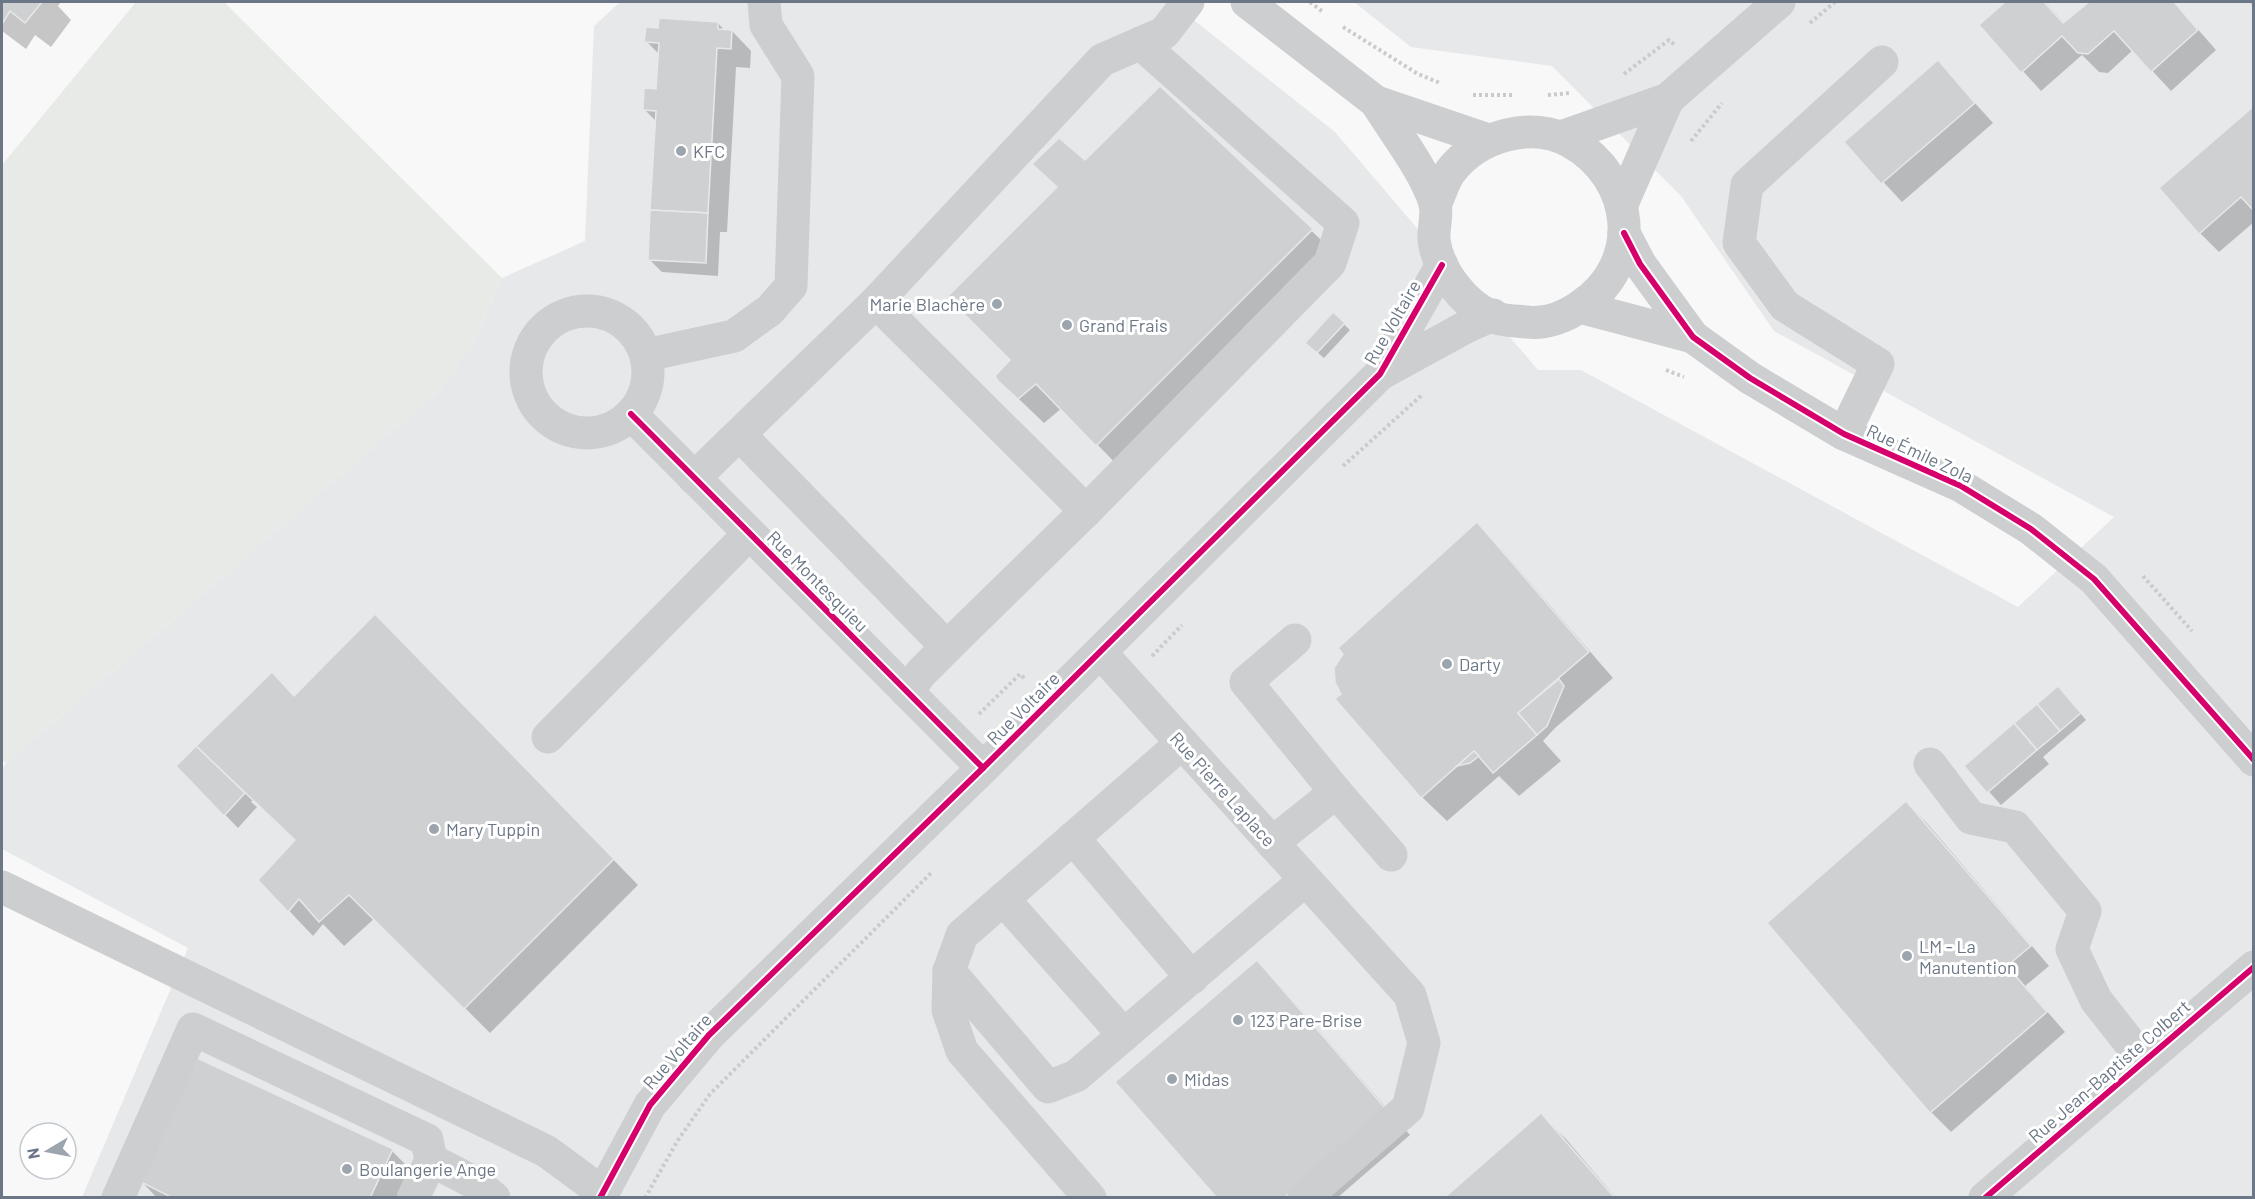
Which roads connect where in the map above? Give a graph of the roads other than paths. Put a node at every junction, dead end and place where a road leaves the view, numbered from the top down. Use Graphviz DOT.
graph roads {
  1 [pos="764,2"];
  2 [pos="1188,2"];
  3 [pos="1247,2"];
  4 [pos="1779,2"];
  5 [pos="1140,43"];
  6 [pos="1882,62"];
  7 [pos="1668,99"];
  8 [pos="1376,102"];
  9 [pos="1560,136"];
  10 [pos="1488,140"];
  11 [pos="1435,205"];
  12 [pos="1623,218"];
  13 [pos="1442,265"];
  14 [pos="876,302"];
  15 [pos="1580,307"];
  16 [pos="1493,315"];
  17 [pos="1693,337"];
  18 [pos="646,355"];
  19 [pos="1380,374"];
  20 [pos="631,414"];
  21 [pos="1844,434"];
  22 [pos="740,435"];
  23 [pos="694,478"];
  24 [pos="1086,511"];
  25 [pos="749,534"];
  26 [pos="1295,640"];
  27 [pos="947,646"];
  28 [pos="1100,652"];
  29 [pos="907,692"];
  30 [pos="548,737"];
  31 [pos="1182,743"];
  32 [pos="2253,760"];
  33 [pos="1930,764"];
  34 [pos="983,768"];
  35 [pos="1336,792"];
  36 [pos="1073,838"];
  37 [pos="1272,843"];
  38 [pos="1391,855"];
  39 [pos="1305,880"];
  40 [pos="2,887"];
  41 [pos="1003,899"];
  42 [pos="2253,967"];
  43 [pos="949,971"];
  44 [pos="1192,978"];
  45 [pos="1124,1035"];
  46 [pos="2144,1061"];
  47 [pos="431,1160"];
  48 [pos="601,1195"];
  49 [pos="118,1197"];
  50 [pos="413,1197"];
  51 [pos="494,1197"];
  52 [pos="1090,1197"];
  53 [pos="1304,1197"];
  54 [pos="1985,1197"];
  1 -- 18 [label="street"];
  2 -- 5 [label="street"];
  3 -- 8 [label="street"];
  4 -- 7 [label="street"];
  5 -- 14 [label="street"];
  5 -- 24 [label="street"];
  6 -- 21 [label="street"];
  7 -- 9 [label="street"];
  7 -- 12 [label="street"];
  8 -- 10 [label="street"];
  8 -- 11 [label="street"];
  9 -- 10 [label="street"];
  9 -- 12 [label="street"];
  10 -- 11 [label="street"];
  11 -- 13 [label="street"];
  12 -- 15 [label="street"];
  12 -- 17 [label="street, Rue Émile Zola"];
  13 -- 16 [label="street"];
  13 -- 19 [label="street, Rue Voltaire"];
  14 -- 22 [label="street"];
  14 -- 24 [label="street"];
  15 -- 16 [label="street"];
  15 -- 17 [label="street, Rue Émile Zola"];
  16 -- 19 [label="street, Rue Voltaire"];
  17 -- 21 [label="street, Rue Émile Zola"];
  18 -- 20 [label="street"];
  18 -- 20 [label="street"];
  19 -- 28 [label="street, Rue Voltaire"];
  20 -- 23 [label="street, Rue Montesquieu"];
  21 -- 32 [label="street, Rue Émile Zola"];
  22 -- 23 [label="street"];
  22 -- 27 [label="street"];
  23 -- 25 [label="street, Rue Montesquieu"];
  24 -- 27 [label="street"];
  25 -- 29 [label="street, Rue Montesquieu"];
  25 -- 30 [label="street"];
  26 -- 35 [label="street"];
  27 -- 29 [label="street"];
  28 -- 31 [label="street, Rue Pierre Laplace"];
  28 -- 34 [label="street, Rue Voltaire"];
  29 -- 34 [label="street, Rue Montesquieu"];
  31 -- 36 [label="street"];
  31 -- 37 [label="street, Rue Pierre Laplace"];
  33 -- 46 [label="street"];
  34 -- 48 [label="street, Rue Voltaire"];
  35 -- 37 [label="street"];
  35 -- 38 [label="street"];
  36 -- 41 [label="street"];
  36 -- 44 [label="street"];
  37 -- 39 [label="street, Rue Pierre Laplace"];
  39 -- 44 [label="street"];
  39 -- 53 [label="street, Rue Pierre Laplace"];
  40 -- 48 [label="street"];
  41 -- 43 [label="street"];
  41 -- 45 [label="street"];
  42 -- 46 [label="street, Rue Jean-Baptiste Colbert"];
  43 -- 45 [label="street"];
  43 -- 52 [label="street"];
  44 -- 45 [label="street"];
  46 -- 54 [label="street, Rue Jean-Baptiste Colbert"];
  47 -- 49 [label="street"];
  47 -- 50 [label="street"];
  47 -- 51 [label="street"];
}
